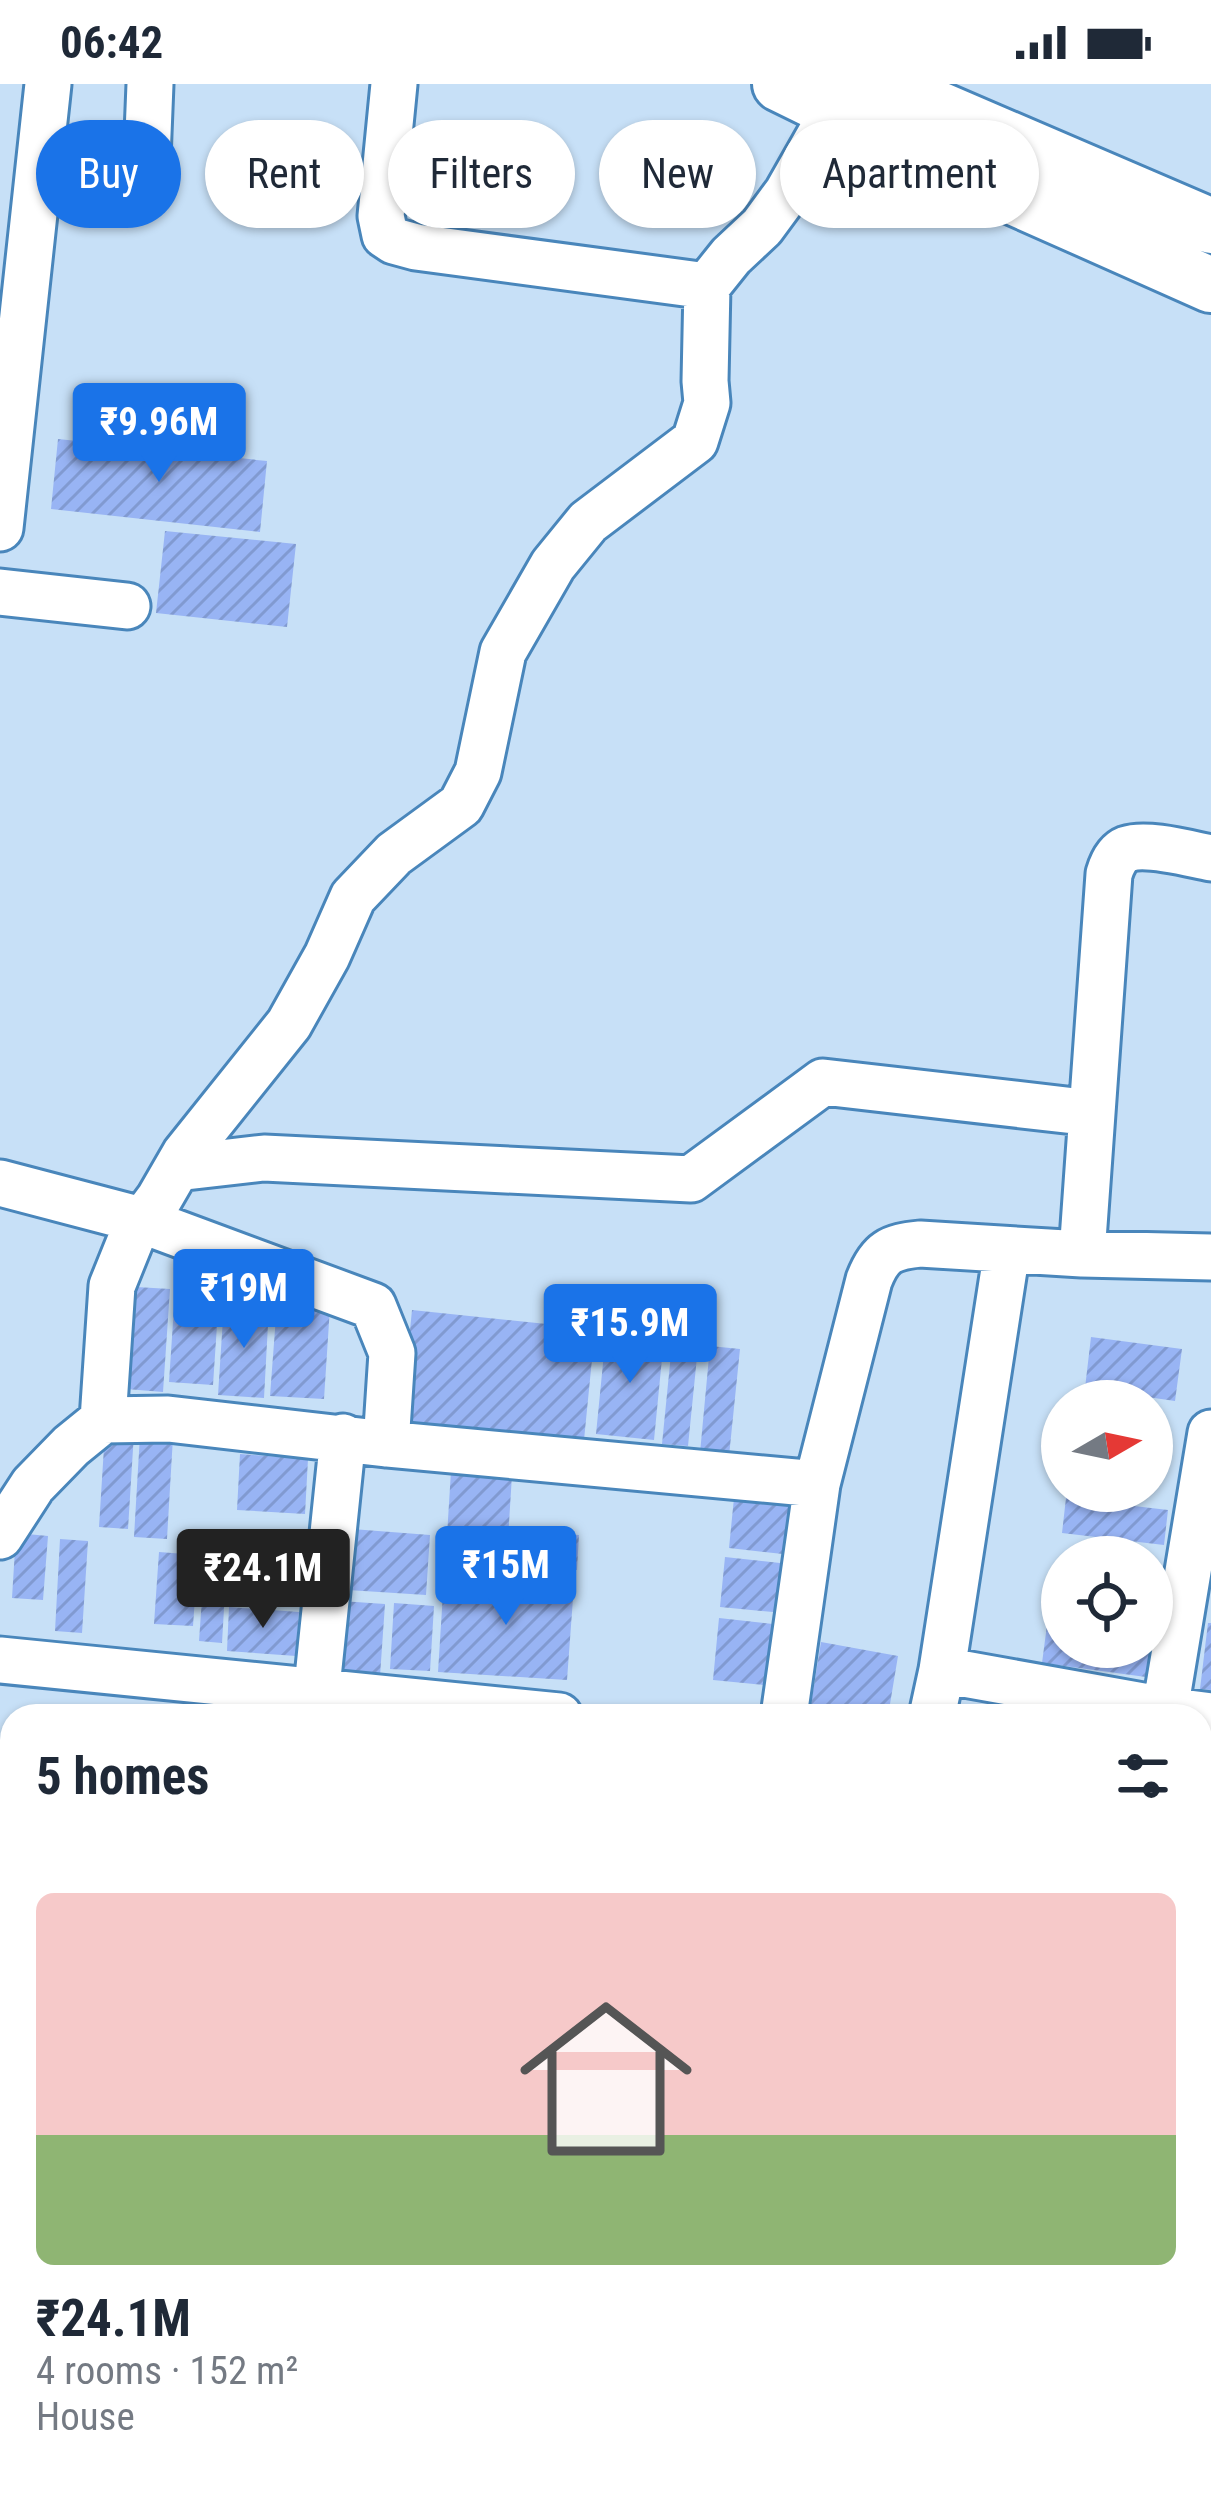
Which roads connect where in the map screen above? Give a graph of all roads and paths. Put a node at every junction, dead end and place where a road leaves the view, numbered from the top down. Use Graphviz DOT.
graph roads {
  1 [pos="48,84"];
  2 [pos="150,84"];
  3 [pos="394,84"];
  4 [pos="780,84"];
  5 [pos="918,91"];
  6 [pos="841,97"];
  7 [pos="149,120"];
  8 [pos="1211,226"];
  9 [pos="1211,285"];
  10 [pos="707,286"];
  11 [pos="0,528"];
  12 [pos="0,592"];
  13 [pos="127,606"];
  14 [pos="1211,858"];
  15 [pos="1092,1113"];
  16 [pos="177,1168"];
  17 [pos="0,1183"];
  18 [pos="141,1220"];
  19 [pos="1007,1250"];
  20 [pos="1082,1254"];
  21 [pos="1211,1257"];
  22 [pos="103,1420"];
  23 [pos="1211,1433"];
  24 [pos="364,1440"];
  25 [pos="818,1484"];
  26 [pos="0,1537"];
  27 [pos="0,1660"];
  28 [pos="942,1670"];
  29 [pos="315,1704"];
  30 [pos="786,1704"];
  31 [pos="935,1704"];
  32 [pos="1118,1704"];
  33 [pos="1166,1704"];
  1 -- 11 [label="street"];
  2 -- 7 [label="street"];
  3 -- 10 [label="street"];
  4 -- 6 [label="main road"];
  5 -- 8 [label="main road"];
  6 -- 9 [label="main road"];
  6 -- 10 [label="street"];
  10 -- 16 [label="street"];
  12 -- 13 [label="street"];
  14 -- 15 [label="street"];
  15 -- 16 [label="street"];
  15 -- 20 [label="street"];
  16 -- 18 [label="street"];
  17 -- 18 [label="street"];
  18 -- 22 [label="street"];
  18 -- 24 [label="street"];
  19 -- 20 [label="street"];
  19 -- 25 [label="street"];
  19 -- 28 [label="street"];
  20 -- 21 [label="street"];
  22 -- 24 [label="street"];
  22 -- 26 [label="street"];
  23 -- 33 [label="street"];
  24 -- 25 [label="street"];
  24 -- 29 [label="street"];
  25 -- 30 [label="street"];
  27 -- 29 [label="street"];
  28 -- 31 [label="street"];
  28 -- 32 [label="street"];
}
